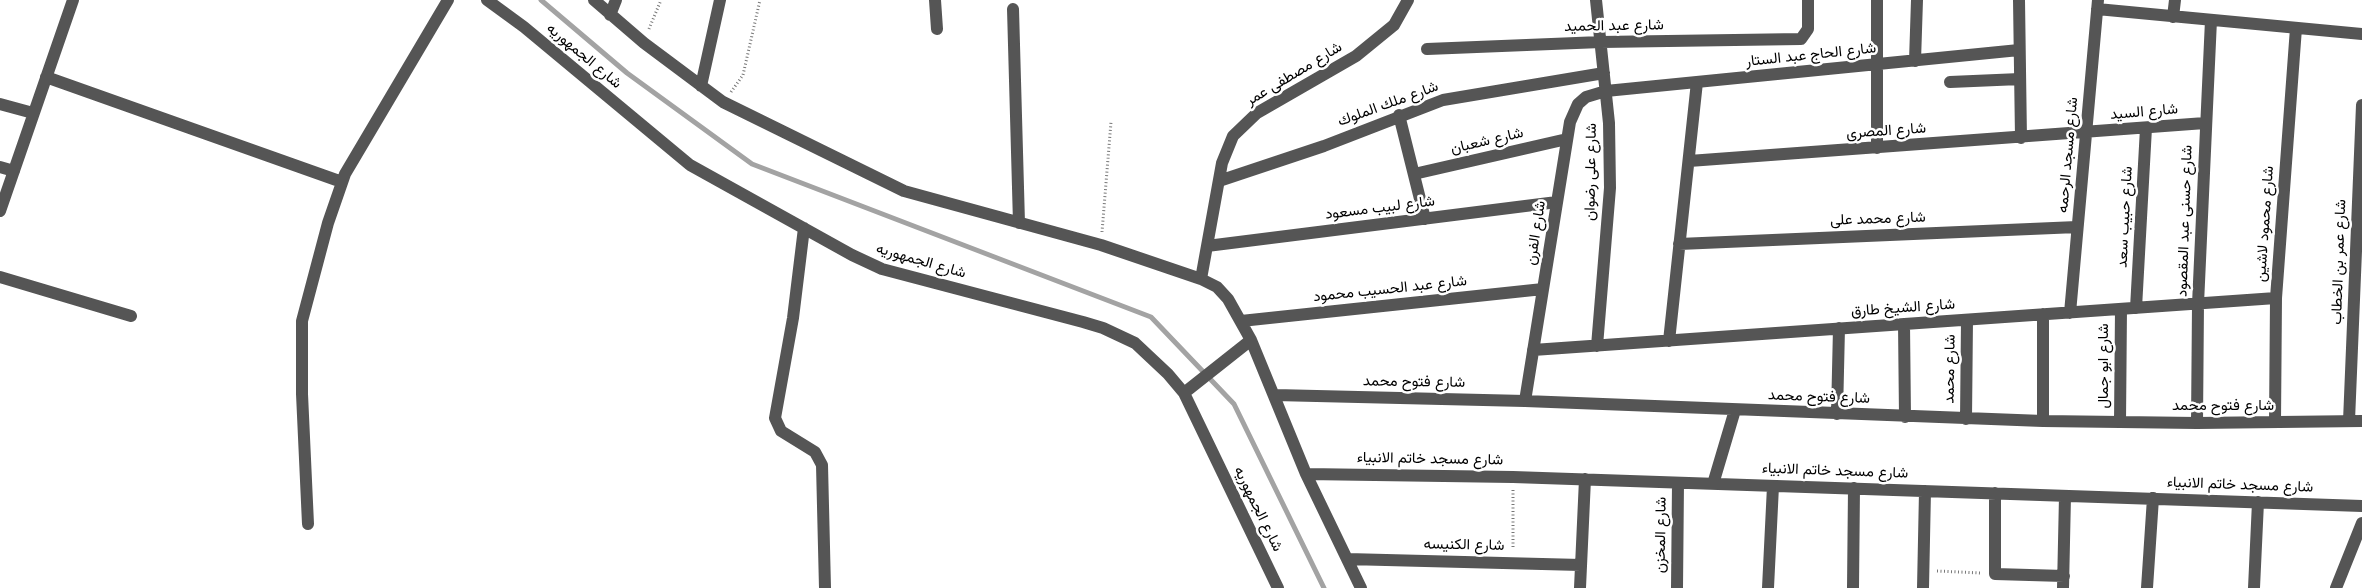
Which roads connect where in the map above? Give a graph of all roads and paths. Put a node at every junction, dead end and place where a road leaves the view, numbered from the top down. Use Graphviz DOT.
graph roads {
  1 [pos="73,0"];
  2 [pos="448,0"];
  3 [pos="487,0"];
  4 [pos="594,0"];
  5 [pos="616,0"];
  6 [pos="661,0"];
  7 [pos="720,0"];
  8 [pos="760,0"];
  9 [pos="935,0"];
  10 [pos="1408,0"];
  11 [pos="1596,0"];
  12 [pos="1808,0"];
  13 [pos="1877,0"];
  14 [pos="1917,0"];
  15 [pos="2019,0"];
  16 [pos="2175,0"];
  17 [pos="2098,5"];
  18 [pos="1013,9"];
  19 [pos="610,15"];
  20 [pos="2173,17"];
  21 [pos="2211,20"];
  22 [pos="2296,28"];
  23 [pos="936,29"];
  24 [pos="2362,34"];
  25 [pos="1601,42"];
  26 [pos="644,43"];
  27 [pos="1428,49"];
  28 [pos="2020,50"];
  29 [pos="1915,61"];
  30 [pos="1877,64"];
  31 [pos="1604,73"];
  32 [pos="46,77"];
  33 [pos="2020,78"];
  34 [pos="1697,82"];
  35 [pos="1950,82"];
  36 [pos="701,86"];
  37 [pos="1606,91"];
  38 [pos="723,102"];
  39 [pos="0,104"];
  40 [pos="2362,105"];
  41 [pos="33,113"];
  42 [pos="1399,115"];
  43 [pos="1111,122"];
  44 [pos="2206,123"];
  45 [pos="2146,128"];
  46 [pos="2086,133"];
  47 [pos="2021,138"];
  48 [pos="1567,139"];
  49 [pos="1877,148"];
  50 [pos="1689,161"];
  51 [pos="0,166"];
  52 [pos="14,171"];
  53 [pos="1414,174"];
  54 [pos="1219,181"];
  55 [pos="342,182"];
  56 [pos="1557,202"];
  57 [pos="0,211"];
  58 [pos="1425,219"];
  59 [pos="1019,224"];
  60 [pos="2077,227"];
  61 [pos="804,228"];
  62 [pos="1679,244"];
  63 [pos="1101,245"];
  64 [pos="1207,246"];
  65 [pos="0,277"];
  66 [pos="1201,278"];
  67 [pos="1543,289"];
  68 [pos="2276,298"];
  69 [pos="2198,304"];
  70 [pos="2136,308"];
  71 [pos="2120,309"];
  72 [pos="2070,313"];
  73 [pos="2044,314"];
  74 [pos="131,316"];
  75 [pos="1967,320"];
  76 [pos="1241,321"];
  77 [pos="1904,324"];
  78 [pos="1839,328"];
  79 [pos="1251,340"];
  80 [pos="1669,341"];
  81 [pos="1597,346"];
  82 [pos="1533,350"];
  83 [pos="1184,394"];
  84 [pos="1275,396"];
  85 [pos="1525,401"];
  86 [pos="1735,410"];
  87 [pos="1837,414"];
  88 [pos="1904,417"];
  89 [pos="1966,419"];
  90 [pos="2043,421"];
  91 [pos="2349,421"];
  92 [pos="2362,421"];
  93 [pos="2120,422"];
  94 [pos="2275,422"];
  95 [pos="2197,423"];
  96 [pos="1306,474"];
  97 [pos="1513,477"];
  98 [pos="1585,479"];
  99 [pos="1678,482"];
  100 [pos="1712,484"];
  101 [pos="1773,486"];
  102 [pos="1854,488"];
  103 [pos="1925,491"];
  104 [pos="1995,493"];
  105 [pos="2065,496"];
  106 [pos="2153,498"];
  107 [pos="2258,502"];
  108 [pos="2362,506"];
  109 [pos="2362,523"];
  110 [pos="308,524"];
  111 [pos="1347,559"];
  112 [pos="1513,562"];
  113 [pos="1581,565"];
  114 [pos="1924,570"];
  115 [pos="1995,574"];
  116 [pos="2063,582"];
  117 [pos="825,588"];
  118 [pos="1278,588"];
  119 [pos="1361,588"];
  120 [pos="1580,588"];
  121 [pos="1677,588"];
  122 [pos="1768,588"];
  123 [pos="1853,588"];
  124 [pos="1923,588"];
  125 [pos="2147,588"];
  126 [pos="2254,588"];
  127 [pos="2336,588"];
  1 -- 32 [label="street"];
  2 -- 55 [label="street"];
  3 -- 61 [label="street, شارع الجمهوريه"];
  4 -- 19 [label="street"];
  5 -- 19 [label="street"];
  6 -- 26 [label="path"];
  7 -- 36 [label="street"];
  8 -- 38 [label="path"];
  9 -- 23 [label="street"];
  10 -- 54 [label="street, شارع مصطفى عمر"];
  11 -- 25 [label="street, شارع على رضوان"];
  12 -- 25 [label="street, شارع عبد الحميد"];
  13 -- 30 [label="street"];
  14 -- 29 [label="street"];
  15 -- 28 [label="street"];
  16 -- 20 [label="street"];
  17 -- 20 [label="street"];
  17 -- 46 [label="street, شارع مسجد الرحمه"];
  18 -- 59 [label="street"];
  19 -- 26 [label="street"];
  20 -- 21 [label="street"];
  21 -- 22 [label="street"];
  21 -- 44 [label="street, شارع حسنى عبد المقصود"];
  22 -- 24 [label="street"];
  22 -- 68 [label="street, شارع محمود لاشين"];
  25 -- 27 [label="street, شارع عبد الحميد"];
  25 -- 31 [label="street, شارع على رضوان"];
  26 -- 36 [label="street"];
  28 -- 29 [label="street, شارع الحاج عبد الستار"];
  28 -- 33 [label="street"];
  29 -- 30 [label="street, شارع الحاج عبد الستار"];
  30 -- 34 [label="street, شارع الحاج عبد الستار"];
  30 -- 49 [label="street"];
  31 -- 37 [label="street, شارع على رضوان"];
  31 -- 42 [label="street, شارع ملك الملوك"];
  32 -- 41 [label="street"];
  32 -- 55 [label="street"];
  33 -- 35 [label="street"];
  33 -- 47 [label="street"];
  34 -- 37 [label="street, شارع الحاج عبد الستار"];
  34 -- 50 [label="street"];
  36 -- 38 [label="street"];
  37 -- 48 [label="street, شارع الفرن"];
  37 -- 81 [label="street, شارع على رضوان"];
  38 -- 59 [label="street"];
  39 -- 41 [label="street"];
  40 -- 91 [label="street, شارع عمر بن الخطاب"];
  41 -- 52 [label="street"];
  42 -- 53 [label="street"];
  42 -- 54 [label="street, شارع ملك الملوك"];
  43 -- 63 [label="path"];
  44 -- 45 [label="street, شارع السيد"];
  44 -- 69 [label="street, شارع حسنى عبد المقصود"];
  45 -- 46 [label="street, شارع السيد"];
  45 -- 70 [label="street, شارع حبيب سعد"];
  46 -- 47 [label="street, شارع المصرى"];
  46 -- 60 [label="street, شارع مسجد الرحمه"];
  47 -- 49 [label="street, شارع المصرى"];
  48 -- 53 [label="street, شارع شعبان"];
  48 -- 56 [label="street, شارع الفرن"];
  49 -- 50 [label="street, شارع المصرى"];
  50 -- 62 [label="street"];
  51 -- 52 [label="street"];
  52 -- 57 [label="street"];
  53 -- 58 [label="street"];
  54 -- 64 [label="street, شارع مصطفى عمر"];
  55 -- 110 [label="street"];
  56 -- 58 [label="street, شارع لبيب مسعود"];
  56 -- 67 [label="street, شارع الفرن"];
  58 -- 64 [label="street, شارع لبيب مسعود"];
  59 -- 63 [label="street"];
  60 -- 62 [label="street, شارع محمد على"];
  60 -- 72 [label="street, شارع مسجد الرحمه"];
  61 -- 83 [label="street, شارع الجمهوريه"];
  61 -- 117 [label="street"];
  62 -- 80 [label="street"];
  63 -- 66 [label="street"];
  64 -- 66 [label="street, شارع مصطفى عمر"];
  65 -- 74 [label="street"];
  66 -- 76 [label="street"];
  67 -- 76 [label="street, شارع عبد الحسيب محمود"];
  67 -- 82 [label="street, شارع الفرن"];
  68 -- 69 [label="street, شارع الشيخ طارق"];
  68 -- 94 [label="street, شارع محمود لاشين"];
  69 -- 70 [label="street, شارع الشيخ طارق"];
  69 -- 95 [label="street, شارع حسنى عبد المقصود"];
  70 -- 71 [label="street, شارع الشيخ طارق"];
  71 -- 72 [label="street, شارع الشيخ طارق"];
  71 -- 93 [label="street, شارع ابو جمال"];
  72 -- 73 [label="street, شارع الشيخ طارق"];
  73 -- 75 [label="street, شارع الشيخ طارق"];
  73 -- 90 [label="street"];
  75 -- 77 [label="street, شارع الشيخ طارق"];
  75 -- 89 [label="street, شارع محمد"];
  76 -- 79 [label="street"];
  77 -- 78 [label="street, شارع الشيخ طارق"];
  77 -- 88 [label="street"];
  78 -- 80 [label="street, شارع الشيخ طارق"];
  78 -- 87 [label="street"];
  79 -- 83 [label="street"];
  79 -- 84 [label="street"];
  80 -- 81 [label="street, شارع الشيخ طارق"];
  81 -- 82 [label="street, شارع الشيخ طارق"];
  82 -- 85 [label="street, شارع الفرن"];
  83 -- 118 [label="street, شارع الجمهوريه"];
  84 -- 85 [label="street, شارع فتوح محمد"];
  84 -- 96 [label="street"];
  85 -- 86 [label="street, شارع فتوح محمد"];
  86 -- 87 [label="street, شارع فتوح محمد"];
  86 -- 100 [label="street"];
  87 -- 88 [label="street, شارع فتوح محمد"];
  88 -- 89 [label="street, شارع فتوح محمد"];
  89 -- 90 [label="street, شارع فتوح محمد"];
  90 -- 93 [label="street, شارع فتوح محمد"];
  91 -- 92 [label="street, شارع فتوح محمد"];
  91 -- 94 [label="street, شارع فتوح محمد"];
  93 -- 95 [label="street, شارع فتوح محمد"];
  94 -- 95 [label="street, شارع فتوح محمد"];
  96 -- 97 [label="street, شارع مسجد خاتم الانبياء"];
  96 -- 111 [label="street"];
  97 -- 98 [label="street, شارع مسجد خاتم الانبياء"];
  97 -- 112 [label="path"];
  98 -- 99 [label="street, شارع مسجد خاتم الانبياء"];
  98 -- 113 [label="street"];
  99 -- 100 [label="street, شارع مسجد خاتم الانبياء"];
  99 -- 121 [label="street, شارع المخزن"];
  100 -- 101 [label="street, شارع مسجد خاتم الانبياء"];
  101 -- 102 [label="street, شارع مسجد خاتم الانبياء"];
  101 -- 122 [label="street"];
  102 -- 103 [label="street, شارع مسجد خاتم الانبياء"];
  102 -- 123 [label="street"];
  103 -- 104 [label="street, شارع مسجد خاتم الانبياء"];
  103 -- 114 [label="street"];
  104 -- 105 [label="street, شارع مسجد خاتم الانبياء"];
  104 -- 115 [label="street"];
  105 -- 106 [label="street, شارع مسجد خاتم الانبياء"];
  105 -- 116 [label="street"];
  106 -- 107 [label="street, شارع مسجد خاتم الانبياء"];
  106 -- 125 [label="street"];
  107 -- 108 [label="street, شارع مسجد خاتم الانبياء"];
  107 -- 126 [label="street"];
  109 -- 127 [label="street"];
  111 -- 112 [label="street, شارع الكنيسه"];
  111 -- 119 [label="street"];
  112 -- 113 [label="street, شارع الكنيسه"];
  113 -- 120 [label="street"];
  114 -- 115 [label="path"];
  114 -- 124 [label="street"];
  115 -- 116 [label="street"];
}
